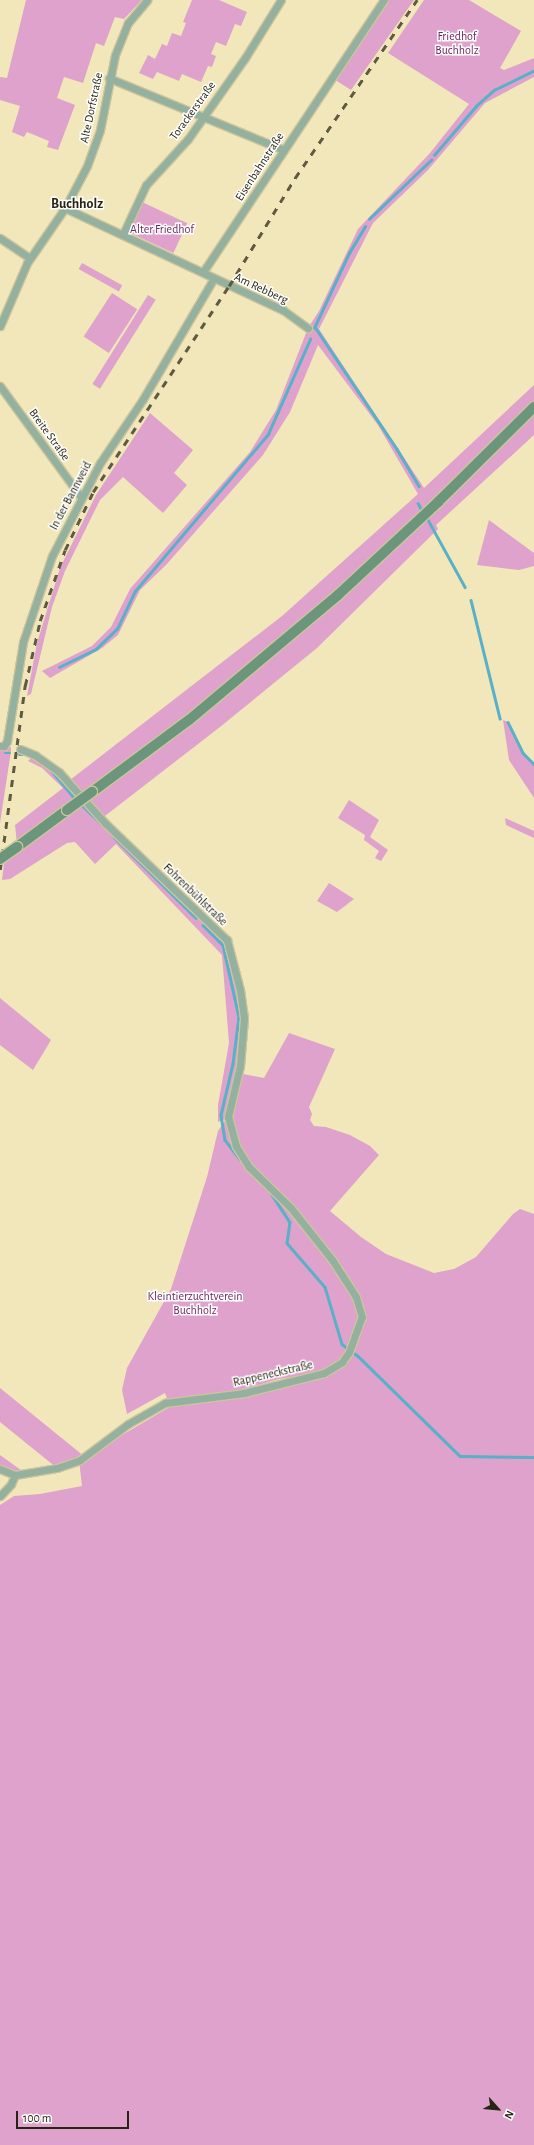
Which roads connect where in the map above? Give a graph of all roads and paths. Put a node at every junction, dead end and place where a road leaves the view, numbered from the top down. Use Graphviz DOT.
graph roads {
  1 [pos="147,0"];
  2 [pos="282,0"];
  3 [pos="384,0"];
  4 [pos="109,78"];
  5 [pos="203,118"];
  6 [pos="284,150"];
  7 [pos="65,208"];
  8 [pos="123,234"];
  9 [pos="0,238"];
  10 [pos="30,258"];
  11 [pos="203,272"];
  12 [pos="214,278"];
  13 [pos="3,308"];
  14 [pos="0,326"];
  15 [pos="308,328"];
  16 [pos="0,386"];
  17 [pos="534,407"];
  18 [pos="81,498"];
  19 [pos="2,746"];
  20 [pos="20,749"];
  21 [pos="0,860"];
  22 [pos="291,1208"];
  23 [pos="0,1469"];
  24 [pos="15,1475"];
  25 [pos="0,1496"];
  1 -- 4 [label="street, Alte Dorfstraße"];
  2 -- 5 [label="street, Torackerstraße"];
  3 -- 6 [label="street, Eisenbahnstraße"];
  4 -- 5 [label="street"];
  4 -- 7 [label="street, Alte Dorfstraße"];
  5 -- 6 [label="street"];
  5 -- 8 [label="street, Torackerstraße"];
  6 -- 11 [label="street, Eisenbahnstraße"];
  7 -- 8 [label="street"];
  7 -- 10 [label="street, Alte Dorfstraße"];
  8 -- 11 [label="street"];
  9 -- 10 [label="street"];
  10 -- 13 [label="street, Alte Dorfstraße"];
  11 -- 12 [label="street, Am Rebberg"];
  12 -- 15 [label="street, Am Rebberg"];
  12 -- 18 [label="street, In der Bannweid"];
  13 -- 14 [label="street, Alte Dorfstraße"];
  16 -- 18 [label="street, Breite Straße"];
  17 -- 21 [label="main road, bridge"];
  18 -- 19 [label="street, In der Bannweid"];
  20 -- 22 [label="street, Fohrenbühlstraße"];
  22 -- 24 [label="street, Rappeneckstraße"];
  23 -- 24 [label="street"];
  24 -- 25 [label="street"];
}
